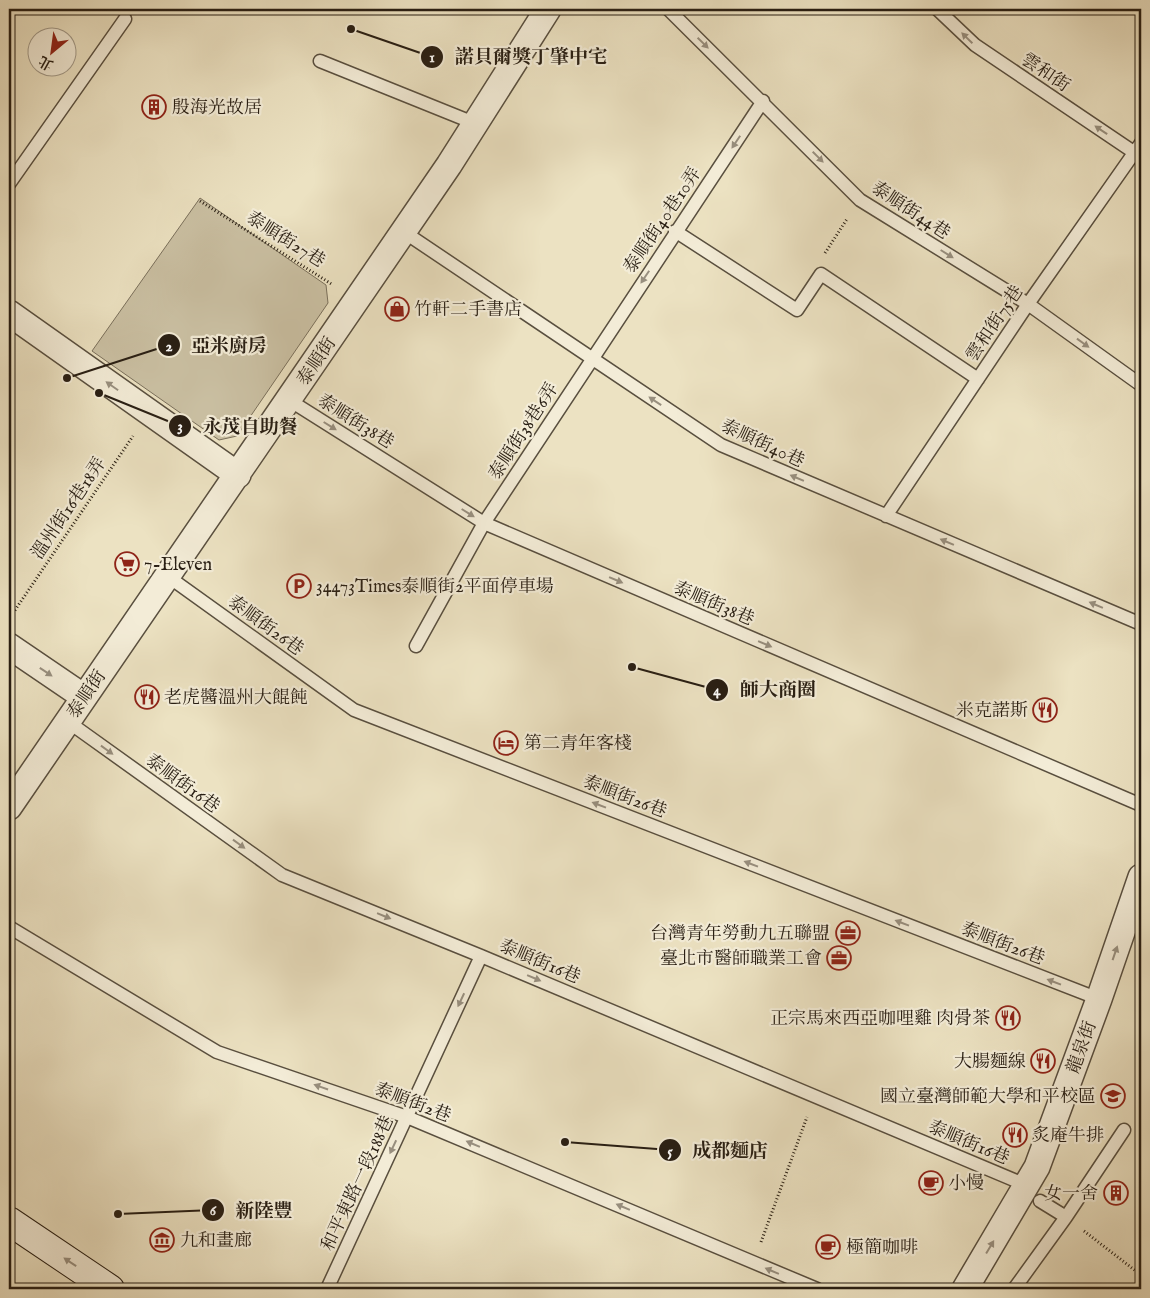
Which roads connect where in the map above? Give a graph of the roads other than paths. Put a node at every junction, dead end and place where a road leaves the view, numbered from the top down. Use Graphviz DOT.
graph roads {
  1 [pos="548,9"];
  2 [pos="668,9"];
  3 [pos="937,9"];
  4 [pos="125,19"];
  5 [pos="320,61"];
  6 [pos="763,101"];
  7 [pos="474,123"];
  8 [pos="1139,151"];
  9 [pos="9,184"];
  10 [pos="675,231"];
  11 [pos="404,232"];
  12 [pos="1028,304"];
  13 [pos="9,313"];
  14 [pos="591,358"];
  15 [pos="978,379"];
  16 [pos="1141,385"];
  17 [pos="289,400"];
  18 [pos="238,475"];
  19 [pos="886,516"];
  20 [pos="484,523"];
  21 [pos="166,575"];
  22 [pos="1141,624"];
  23 [pos="9,646"];
  24 [pos="416,646"];
  25 [pos="84,697"];
  26 [pos="67,721"];
  27 [pos="1141,805"];
  28 [pos="9,807"];
  29 [pos="1141,877"];
  30 [pos="9,928"];
  31 [pos="481,956"];
  32 [pos="1099,1000"];
  33 [pos="407,1116"];
  34 [pos="1124,1130"];
  35 [pos="1033,1193"];
  36 [pos="1066,1217"];
  37 [pos="9,1221"];
  38 [pos="110,1289"];
  39 [pos="327,1289"];
  40 [pos="817,1289"];
  41 [pos="965,1289"];
  42 [pos="1014,1289"];
  1 -- 7 [label="street, 泰順街"];
  2 -- 6 [label="lane, 泰順街44巷, one-way"];
  8 -- 3 [label="lane, 雲和街, one-way"];
  4 -- 9 [label="lane"];
  5 -- 7 [label="lane"];
  6 -- 10 [label="lane, 泰順街40巷10弄, one-way"];
  6 -- 12 [label="lane, 泰順街44巷, one-way"];
  7 -- 11 [label="street, 泰順街"];
  8 -- 12 [label="lane, 雲和街75巷"];
  10 -- 14 [label="lane, 泰順街40巷10弄, one-way"];
  10 -- 15 [label="lane"];
  11 -- 14 [label="lane, 泰順街40巷"];
  11 -- 17 [label="street, 泰順街"];
  12 -- 15 [label="lane, 雲和街75巷"];
  12 -- 16 [label="lane, 泰順街44巷, one-way"];
  18 -- 13 [label="street, one-way"];
  19 -- 14 [label="lane, 泰順街40巷, one-way"];
  14 -- 20 [label="lane, 泰順街38巷6弄"];
  15 -- 19 [label="lane, 雲和街75巷"];
  17 -- 18 [label="street, 泰順街"];
  17 -- 20 [label="lane, 泰順街38巷, one-way"];
  18 -- 21 [label="street, 泰順街"];
  22 -- 19 [label="lane, 泰順街40巷, one-way"];
  20 -- 24 [label="lane, 泰順街38巷6弄"];
  20 -- 27 [label="lane, 泰順街38巷, one-way"];
  21 -- 25 [label="street, 泰順街"];
  32 -- 21 [label="lane, 泰順街26巷, one-way"];
  23 -- 25 [label="street, one-way"];
  25 -- 26 [label="street, 泰順街"];
  26 -- 28 [label="street, 泰順街"];
  26 -- 31 [label="lane, 泰順街16巷, one-way"];
  32 -- 29 [label="street, 龍泉街, one-way"];
  33 -- 30 [label="lane, 泰順街2巷, one-way"];
  31 -- 33 [label="lane, 和平東路一段188巷, one-way"];
  31 -- 35 [label="lane, 泰順街16巷, one-way"];
  32 -- 35 [label="street, 龍泉街"];
  33 -- 39 [label="lane, 和平東路一段188巷, one-way"];
  40 -- 33 [label="lane, 泰順街2巷, one-way"];
  34 -- 36 [label="lane"];
  35 -- 36 [label="lane, 泰順街16巷"];
  41 -- 35 [label="street, 龍泉街, one-way"];
  36 -- 42 [label="lane"];
  38 -- 37 [label="main road, one-way"];
}
